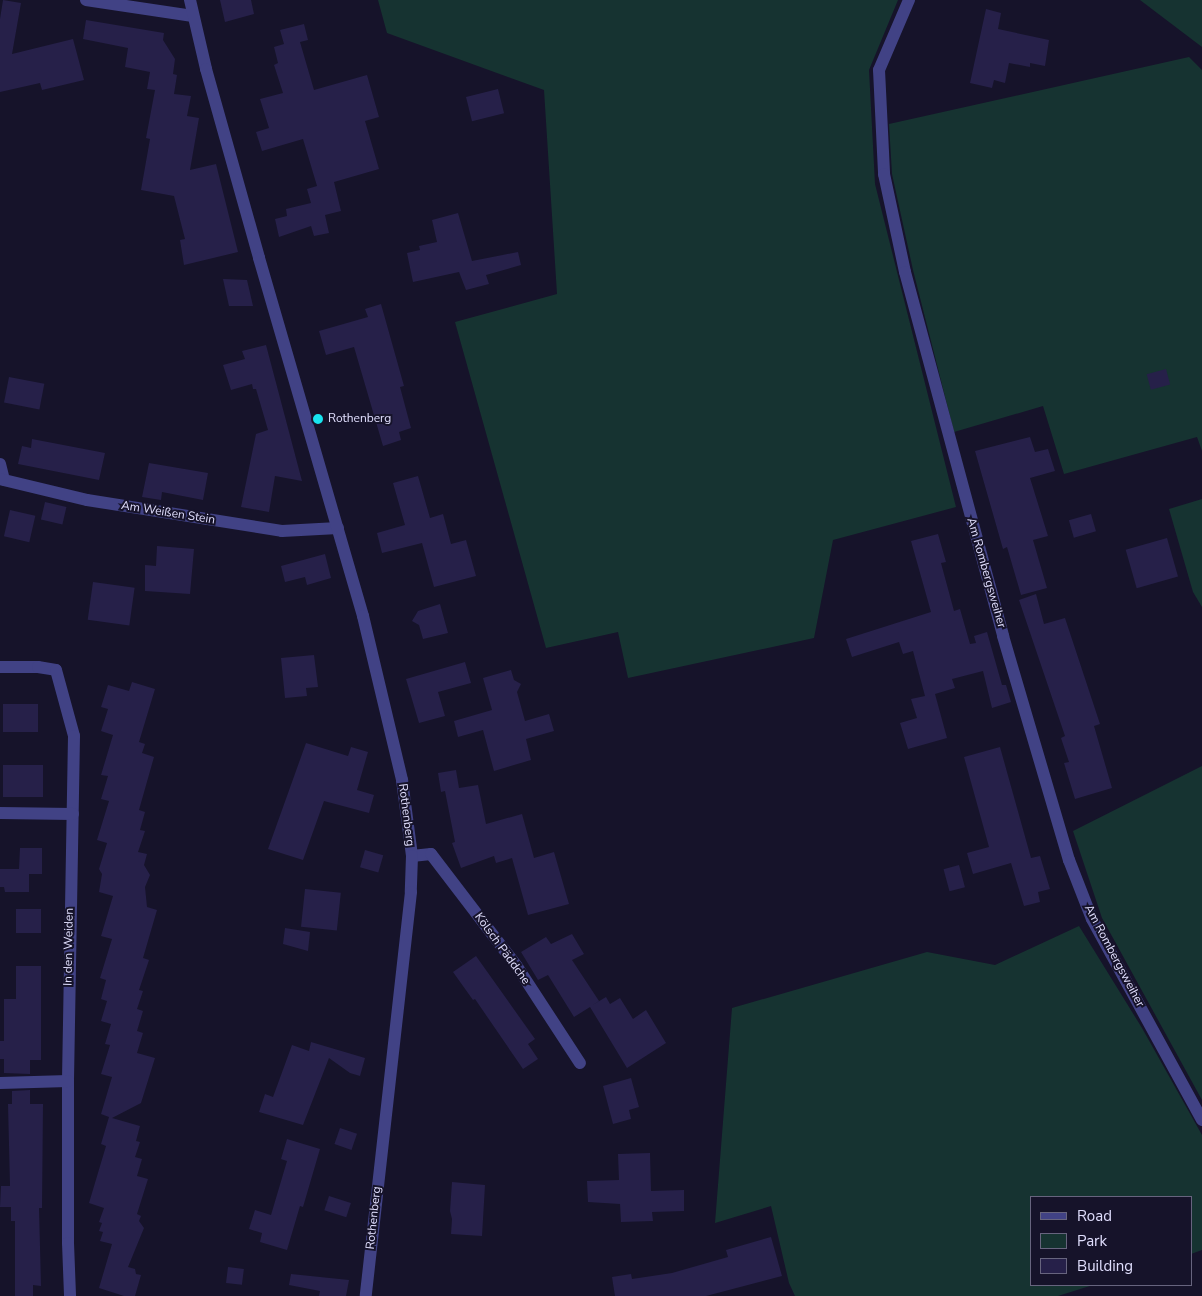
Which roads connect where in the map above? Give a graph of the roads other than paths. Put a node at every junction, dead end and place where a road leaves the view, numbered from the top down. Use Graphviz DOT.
graph roads {
  1 [pos="86,0"];
  2 [pos="190,0"];
  3 [pos="909,0"];
  4 [pos="193,16"];
  5 [pos="0,464"];
  6 [pos="2,479"];
  7 [pos="338,528"];
  8 [pos="0,667"];
  9 [pos="0,813"];
  10 [pos="73,814"];
  11 [pos="412,856"];
  12 [pos="580,1063"];
  13 [pos="68,1081"];
  14 [pos="0,1083"];
  15 [pos="1202,1120"];
  16 [pos="70,1296"];
  17 [pos="366,1296"];
  1 -- 4 [label="street"];
  2 -- 4 [label="street, Rothenberg"];
  3 -- 15 [label="street, Am Rombergsweiher"];
  4 -- 7 [label="street, Rothenberg"];
  5 -- 6 [label="street"];
  6 -- 7 [label="street, Am Weißen Stein"];
  7 -- 11 [label="street, Rothenberg"];
  8 -- 10 [label="street, In den Weiden"];
  9 -- 10 [label="street"];
  10 -- 13 [label="street, In den Weiden"];
  11 -- 12 [label="street, Kölsch Päddche"];
  11 -- 17 [label="street, Rothenberg"];
  13 -- 14 [label="street"];
  13 -- 16 [label="street, In den Weiden"];
}
